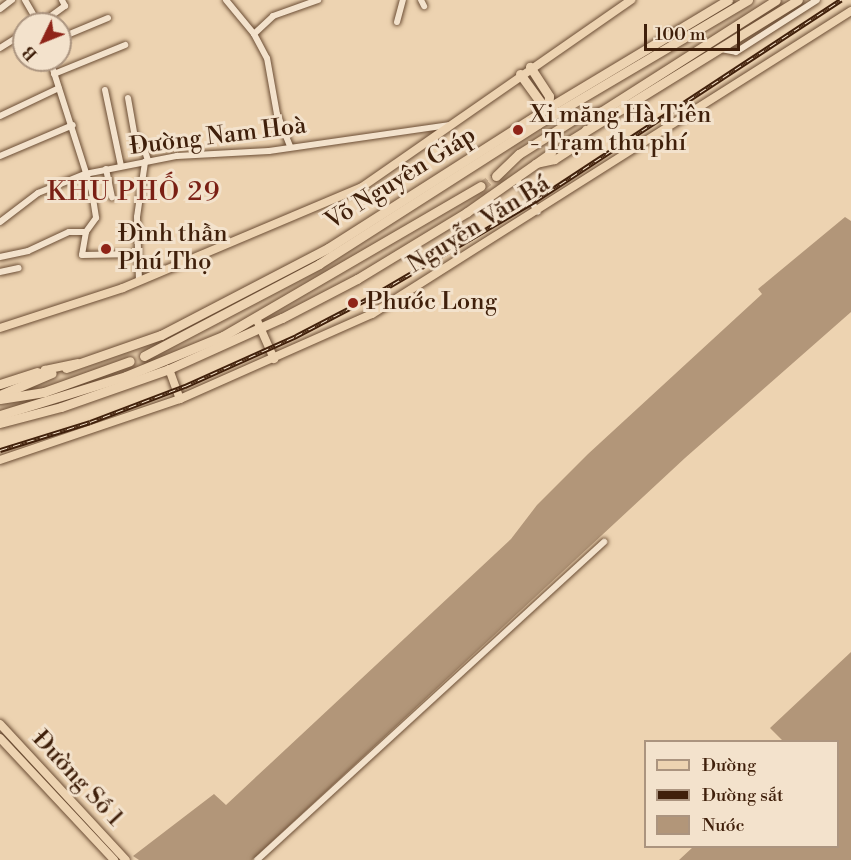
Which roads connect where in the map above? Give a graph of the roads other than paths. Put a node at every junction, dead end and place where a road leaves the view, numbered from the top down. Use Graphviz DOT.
graph roads {
  1 [pos="12,0"];
  2 [pos="62,0"];
  3 [pos="226,0"];
  4 [pos="318,0"];
  5 [pos="403,0"];
  6 [pos="631,0"];
  7 [pos="728,0"];
  8 [pos="748,0"];
  9 [pos="776,0"];
  10 [pos="798,0"];
  11 [pos="817,0"];
  12 [pos="0,9"];
  13 [pos="851,11"];
  14 [pos="56,12"];
  15 [pos="108,18"];
  16 [pos="397,22"];
  17 [pos="72,33"];
  18 [pos="254,34"];
  19 [pos="125,45"];
  20 [pos="653,46"];
  21 [pos="721,49"];
  22 [pos="647,58"];
  23 [pos="620,66"];
  24 [pos="530,67"];
  25 [pos="630,69"];
  26 [pos="54,74"];
  27 [pos="520,74"];
  28 [pos="59,87"];
  29 [pos="105,90"];
  30 [pos="128,98"];
  31 [pos="637,103"];
  32 [pos="612,105"];
  33 [pos="567,107"];
  34 [pos="548,108"];
  35 [pos="602,111"];
  36 [pos="0,116"];
  37 [pos="540,123"];
  38 [pos="453,124"];
  39 [pos="74,125"];
  40 [pos="586,130"];
  41 [pos="563,145"];
  42 [pos="290,147"];
  43 [pos="551,153"];
  44 [pos="0,156"];
  45 [pos="146,161"];
  46 [pos="536,164"];
  47 [pos="121,166"];
  48 [pos="106,169"];
  49 [pos="85,174"];
  50 [pos="496,176"];
  51 [pos="516,178"];
  52 [pos="481,186"];
  53 [pos="112,197"];
  54 [pos="467,212"];
  55 [pos="538,212"];
  56 [pos="428,220"];
  57 [pos="0,222"];
  58 [pos="86,232"];
  59 [pos="137,254"];
  60 [pos="0,257"];
  61 [pos="19,268"];
  62 [pos="0,272"];
  63 [pos="139,281"];
  64 [pos="256,318"];
  65 [pos="282,318"];
  66 [pos="0,328"];
  67 [pos="260,328"];
  68 [pos="161,335"];
  69 [pos="178,336"];
  70 [pos="223,336"];
  71 [pos="213,350"];
  72 [pos="144,356"];
  73 [pos="274,359"];
  74 [pos="130,361"];
  75 [pos="81,363"];
  76 [pos="66,368"];
  77 [pos="169,369"];
  78 [pos="45,373"];
  79 [pos="0,384"];
  80 [pos="0,397"];
  81 [pos="180,399"];
  82 [pos="0,415"];
  83 [pos="0,423"];
  84 [pos="0,460"];
  85 [pos="604,542"];
  86 [pos="0,724"];
  87 [pos="0,738"];
  88 [pos="114,860"];
  89 [pos="126,860"];
  90 [pos="257,860"];
  1 -- 12 [label="street"];
  2 -- 14 [label="street"];
  3 -- 18 [label="street"];
  4 -- 18 [label="street"];
  5 -- 16 [label="street"];
  6 -- 24 [label="main road"];
  7 -- 20 [label="highway, Võ Nguyên Giáp"];
  8 -- 22 [label="highway, Võ Nguyên Giáp"];
  9 -- 32 [label="highway, Võ Nguyên Giáp"];
  10 -- 21 [label="highway"];
  11 -- 21 [label="street"];
  13 -- 55 [label="main road, Nguyễn Văn Bá"];
  15 -- 17 [label="street"];
  18 -- 42 [label="street"];
  19 -- 26 [label="street"];
  20 -- 22 [label="highway"];
  20 -- 23 [label="highway, Võ Nguyên Giáp"];
  21 -- 31 [label="highway"];
  22 -- 25 [label="highway, Võ Nguyên Giáp"];
  23 -- 25 [label="highway"];
  23 -- 34 [label="highway, Võ Nguyên Giáp"];
  24 -- 27 [label="main road"];
  24 -- 34 [label="highway"];
  25 -- 33 [label="highway, Võ Nguyên Giáp"];
  26 -- 28 [label="street"];
  27 -- 34 [label="highway"];
  27 -- 38 [label="main road"];
  28 -- 36 [label="street"];
  28 -- 39 [label="street"];
  29 -- 47 [label="street"];
  30 -- 45 [label="street"];
  31 -- 32 [label="highway"];
  31 -- 40 [label="highway"];
  32 -- 35 [label="highway, Võ Nguyên Giáp"];
  33 -- 34 [label="highway"];
  33 -- 37 [label="highway, Võ Nguyên Giáp"];
  34 -- 37 [label="highway"];
  34 -- 68 [label="highway, Võ Nguyên Giáp"];
  35 -- 40 [label="highway"];
  35 -- 50 [label="highway, Võ Nguyên Giáp"];
  37 -- 69 [label="highway, Võ Nguyên Giáp"];
  38 -- 42 [label="street, Đường Nam Hoà"];
  38 -- 63 [label="main road"];
  39 -- 44 [label="street"];
  39 -- 49 [label="street"];
  40 -- 41 [label="highway"];
  40 -- 46 [label="main road"];
  42 -- 45 [label="street, Đường Nam Hoà"];
  43 -- 46 [label="highway"];
  45 -- 47 [label="street, Đường Nam Hoà"];
  45 -- 59 [label="street"];
  46 -- 51 [label="highway"];
  47 -- 48 [label="street, Đường Nam Hoà"];
  48 -- 49 [label="street, Đường Nam Hoà"];
  48 -- 53 [label="street"];
  49 -- 57 [label="street, Đường Nam Hoà"];
  49 -- 58 [label="street"];
  51 -- 54 [label="highway"];
  51 -- 55 [label="street"];
  52 -- 56 [label="highway, Võ Nguyên Giáp"];
  54 -- 56 [label="highway"];
  54 -- 65 [label="highway"];
  55 -- 73 [label="main road, Nguyễn Văn Bá"];
  56 -- 64 [label="highway, Võ Nguyên Giáp"];
  58 -- 59 [label="street"];
  58 -- 60 [label="street"];
  59 -- 63 [label="street"];
  61 -- 62 [label="street"];
  63 -- 66 [label="main road"];
  64 -- 65 [label="highway"];
  64 -- 67 [label="main road"];
  64 -- 70 [label="highway, Võ Nguyên Giáp"];
  65 -- 67 [label="highway"];
  67 -- 71 [label="highway"];
  67 -- 73 [label="main road"];
  68 -- 69 [label="highway"];
  68 -- 75 [label="highway, Võ Nguyên Giáp"];
  69 -- 72 [label="highway, Võ Nguyên Giáp"];
  70 -- 71 [label="highway"];
  70 -- 82 [label="highway, Võ Nguyên Giáp"];
  71 -- 77 [label="highway"];
  73 -- 81 [label="main road, Nguyễn Văn Bá"];
  74 -- 80 [label="highway"];
  75 -- 76 [label="highway, Võ Nguyên Giáp"];
  75 -- 78 [label="main road, Võ Nguyên Giáp"];
  77 -- 81 [label="main road"];
  77 -- 83 [label="highway"];
  78 -- 79 [label="highway"];
  78 -- 80 [label="highway"];
  81 -- 84 [label="main road, Nguyễn Văn Bá"];
  85 -- 90 [label="street"];
  86 -- 89 [label="main road, Đường Số 1"];
  87 -- 88 [label="main road, Đường Số 1"];
}
